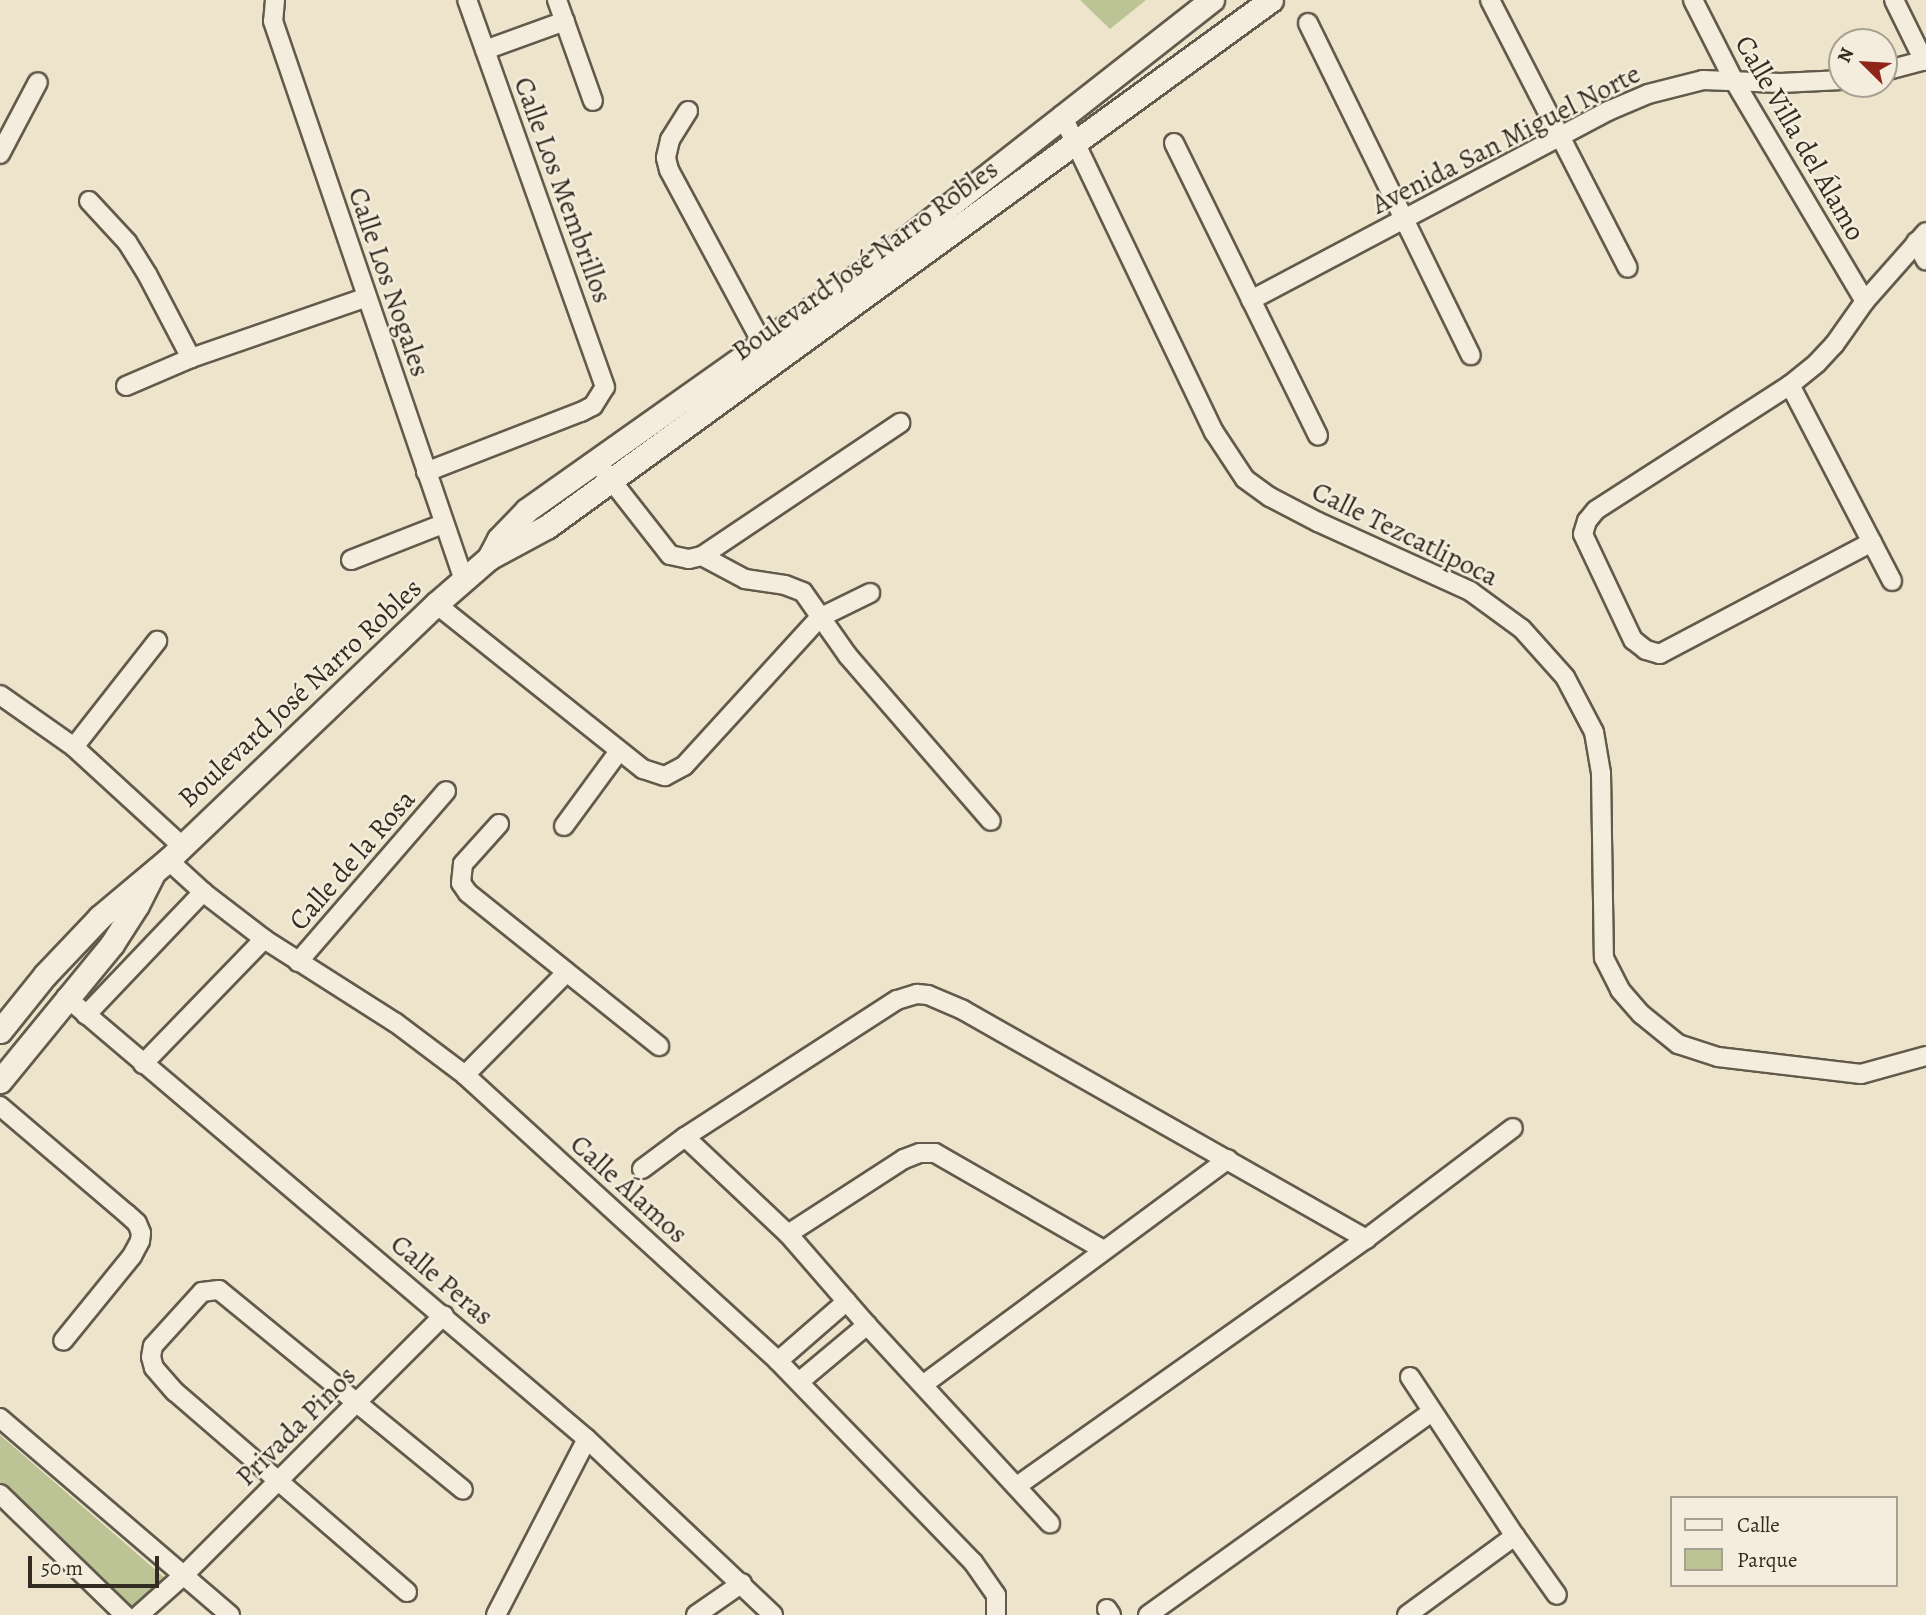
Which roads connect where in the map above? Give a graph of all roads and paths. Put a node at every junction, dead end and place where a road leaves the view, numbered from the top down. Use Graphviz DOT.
graph roads {
  1 [pos="275,0"];
  2 [pos="467,0"];
  3 [pos="557,0"];
  4 [pos="1212,0"];
  5 [pos="1271,0"];
  6 [pos="1490,0"];
  7 [pos="1692,0"];
  8 [pos="1894,0"];
  9 [pos="565,21"];
  10 [pos="1308,23"];
  11 [pos="485,51"];
  12 [pos="1925,60"];
  13 [pos="1898,67"];
  14 [pos="1733,79"];
  15 [pos="1828,81"];
  16 [pos="38,82"];
  17 [pos="593,101"];
  18 [pos="688,111"];
  19 [pos="1062,115"];
  20 [pos="1561,137"];
  21 [pos="1174,143"];
  22 [pos="1075,144"];
  23 [pos="0,154"];
  24 [pos="89,201"];
  25 [pos="1404,218"];
  26 [pos="1921,237"];
  27 [pos="1926,261"];
  28 [pos="1628,268"];
  29 [pos="367,297"];
  30 [pos="1251,300"];
  31 [pos="1865,301"];
  32 [pos="761,344"];
  33 [pos="1471,355"];
  34 [pos="191,358"];
  35 [pos="774,364"];
  36 [pos="1790,385"];
  37 [pos="126,386"];
  38 [pos="900,423"];
  39 [pos="1318,436"];
  40 [pos="604,471"];
  41 [pos="426,472"];
  42 [pos="443,524"];
  43 [pos="1872,542"];
  44 [pos="702,556"];
  45 [pos="351,560"];
  46 [pos="464,580"];
  47 [pos="1892,580"];
  48 [pos="870,593"];
  49 [pos="436,604"];
  50 [pos="819,618"];
  51 [pos="157,641"];
  52 [pos="0,695"];
  53 [pos="74,747"];
  54 [pos="619,751"];
  55 [pos="446,792"];
  56 [pos="991,821"];
  57 [pos="499,824"];
  58 [pos="564,826"];
  59 [pos="168,859"];
  60 [pos="204,892"];
  61 [pos="264,939"];
  62 [pos="298,962"];
  63 [pos="566,973"];
  64 [pos="66,997"];
  65 [pos="86,1015"];
  66 [pos="0,1031"];
  67 [pos="659,1046"];
  68 [pos="1926,1056"];
  69 [pos="143,1064"];
  70 [pos="465,1075"];
  71 [pos="0,1081"];
  72 [pos="0,1106"];
  73 [pos="1513,1128"];
  74 [pos="685,1137"];
  75 [pos="1228,1159"];
  76 [pos="642,1169"];
  77 [pos="788,1234"];
  78 [pos="1366,1239"];
  79 [pos="1104,1250"];
  80 [pos="847,1301"];
  81 [pos="444,1315"];
  82 [pos="867,1325"];
  83 [pos="63,1341"];
  84 [pos="778,1361"];
  85 [pos="1410,1377"];
  86 [pos="799,1382"];
  87 [pos="924,1384"];
  88 [pos="354,1403"];
  89 [pos="1433,1412"];
  90 [pos="0,1418"];
  91 [pos="587,1439"];
  92 [pos="277,1482"];
  93 [pos="1017,1486"];
  94 [pos="463,1489"];
  95 [pos="0,1494"];
  96 [pos="1050,1523"];
  97 [pos="1515,1536"];
  98 [pos="185,1574"];
  99 [pos="742,1583"];
  100 [pos="407,1592"];
  101 [pos="1558,1595"];
  102 [pos="125,1615"];
  103 [pos="139,1615"];
  104 [pos="230,1615"];
  105 [pos="495,1615"];
  106 [pos="696,1615"];
  107 [pos="773,1615"];
  108 [pos="996,1615"];
  109 [pos="1148,1615"];
  110 [pos="1407,1615"];
  1 -- 29 [label="street, Calle Los Nogales"];
  2 -- 11 [label="street, Calle Los Membrillos"];
  3 -- 9 [label="street"];
  4 -- 19 [label="street, Boulevard José Narro Robles"];
  5 -- 22 [label="street, Boulevard José Narro Robles"];
  6 -- 20 [label="street"];
  7 -- 14 [label="street, Calle Villa del Álamo"];
  8 -- 12 [label="street"];
  9 -- 11 [label="street"];
  9 -- 17 [label="street"];
  10 -- 25 [label="street"];
  11 -- 41 [label="street, Calle Los Membrillos"];
  12 -- 13 [label="street"];
  14 -- 15 [label="street, Avenida San Miguel Norte"];
  14 -- 20 [label="street, Avenida San Miguel Norte"];
  14 -- 31 [label="street, Calle Villa del Álamo"];
  16 -- 23 [label="street"];
  18 -- 32 [label="street"];
  19 -- 22 [label="street, Calle Tezcatlipoca"];
  19 -- 32 [label="street, Boulevard José Narro Robles"];
  20 -- 25 [label="street, Avenida San Miguel Norte"];
  20 -- 28 [label="street"];
  21 -- 30 [label="street"];
  22 -- 35 [label="street, Boulevard José Narro Robles"];
  22 -- 68 [label="street, Calle Tezcatlipoca"];
  24 -- 34 [label="street"];
  25 -- 30 [label="street, Avenida San Miguel Norte"];
  25 -- 33 [label="street"];
  26 -- 27 [label="street"];
  26 -- 31 [label="street"];
  29 -- 34 [label="street"];
  29 -- 41 [label="street, Calle Los Nogales"];
  30 -- 39 [label="street"];
  31 -- 36 [label="street"];
  32 -- 35 [label="street"];
  32 -- 40 [label="street, Boulevard José Narro Robles"];
  34 -- 37 [label="street"];
  35 -- 40 [label="street, Boulevard José Narro Robles"];
  36 -- 43 [label="street"];
  36 -- 43 [label="street"];
  38 -- 44 [label="street"];
  40 -- 44 [label="street"];
  40 -- 46 [label="street, Boulevard José Narro Robles"];
  41 -- 42 [label="street, Calle Los Nogales"];
  42 -- 45 [label="street"];
  42 -- 46 [label="street, Calle Los Nogales"];
  43 -- 47 [label="street"];
  44 -- 50 [label="street"];
  46 -- 49 [label="street, Boulevard José Narro Robles"];
  48 -- 50 [label="street"];
  49 -- 54 [label="street"];
  49 -- 59 [label="street, Boulevard José Narro Robles"];
  50 -- 54 [label="street"];
  50 -- 56 [label="street"];
  51 -- 53 [label="street"];
  52 -- 53 [label="street, Calle Álamos"];
  53 -- 59 [label="street, Calle Álamos"];
  54 -- 58 [label="street"];
  55 -- 62 [label="street, Calle de la Rosa"];
  57 -- 63 [label="street"];
  59 -- 60 [label="street, Calle Álamos"];
  59 -- 64 [label="street, Boulevard José Narro Robles"];
  59 -- 66 [label="street, Boulevard José Narro Robles"];
  60 -- 61 [label="street, Calle Álamos"];
  60 -- 65 [label="street"];
  61 -- 62 [label="street, Calle Álamos"];
  61 -- 69 [label="street"];
  62 -- 70 [label="street, Calle Álamos"];
  63 -- 67 [label="street"];
  63 -- 70 [label="street"];
  64 -- 65 [label="street, Calle Peras"];
  64 -- 71 [label="street, Boulevard José Narro Robles"];
  65 -- 69 [label="street, Calle Peras"];
  69 -- 81 [label="street, Calle Peras"];
  70 -- 84 [label="street, Calle Álamos"];
  72 -- 83 [label="street"];
  73 -- 78 [label="street"];
  74 -- 75 [label="street"];
  74 -- 76 [label="street"];
  74 -- 77 [label="street"];
  75 -- 78 [label="street"];
  75 -- 79 [label="street"];
  77 -- 79 [label="street"];
  77 -- 80 [label="street"];
  78 -- 93 [label="street"];
  79 -- 87 [label="street"];
  80 -- 82 [label="street"];
  80 -- 84 [label="street"];
  81 -- 88 [label="street, Privada Pinos"];
  81 -- 91 [label="street, Calle Peras"];
  82 -- 86 [label="street"];
  82 -- 87 [label="street"];
  84 -- 86 [label="street, Calle Álamos"];
  85 -- 89 [label="street"];
  86 -- 108 [label="street, Calle Álamos"];
  87 -- 93 [label="street"];
  88 -- 92 [label="street, Privada Pinos"];
  88 -- 92 [label="street"];
  88 -- 94 [label="street"];
  89 -- 97 [label="street"];
  89 -- 109 [label="street"];
  90 -- 98 [label="street"];
  91 -- 99 [label="street, Calle Peras"];
  91 -- 105 [label="street"];
  92 -- 98 [label="street, Privada Pinos"];
  92 -- 100 [label="street"];
  93 -- 96 [label="street"];
  95 -- 102 [label="street"];
  97 -- 101 [label="street"];
  97 -- 110 [label="street"];
  98 -- 103 [label="street, Privada Pinos"];
  98 -- 104 [label="street"];
  99 -- 106 [label="street"];
  99 -- 107 [label="street, Calle Peras"];
}
